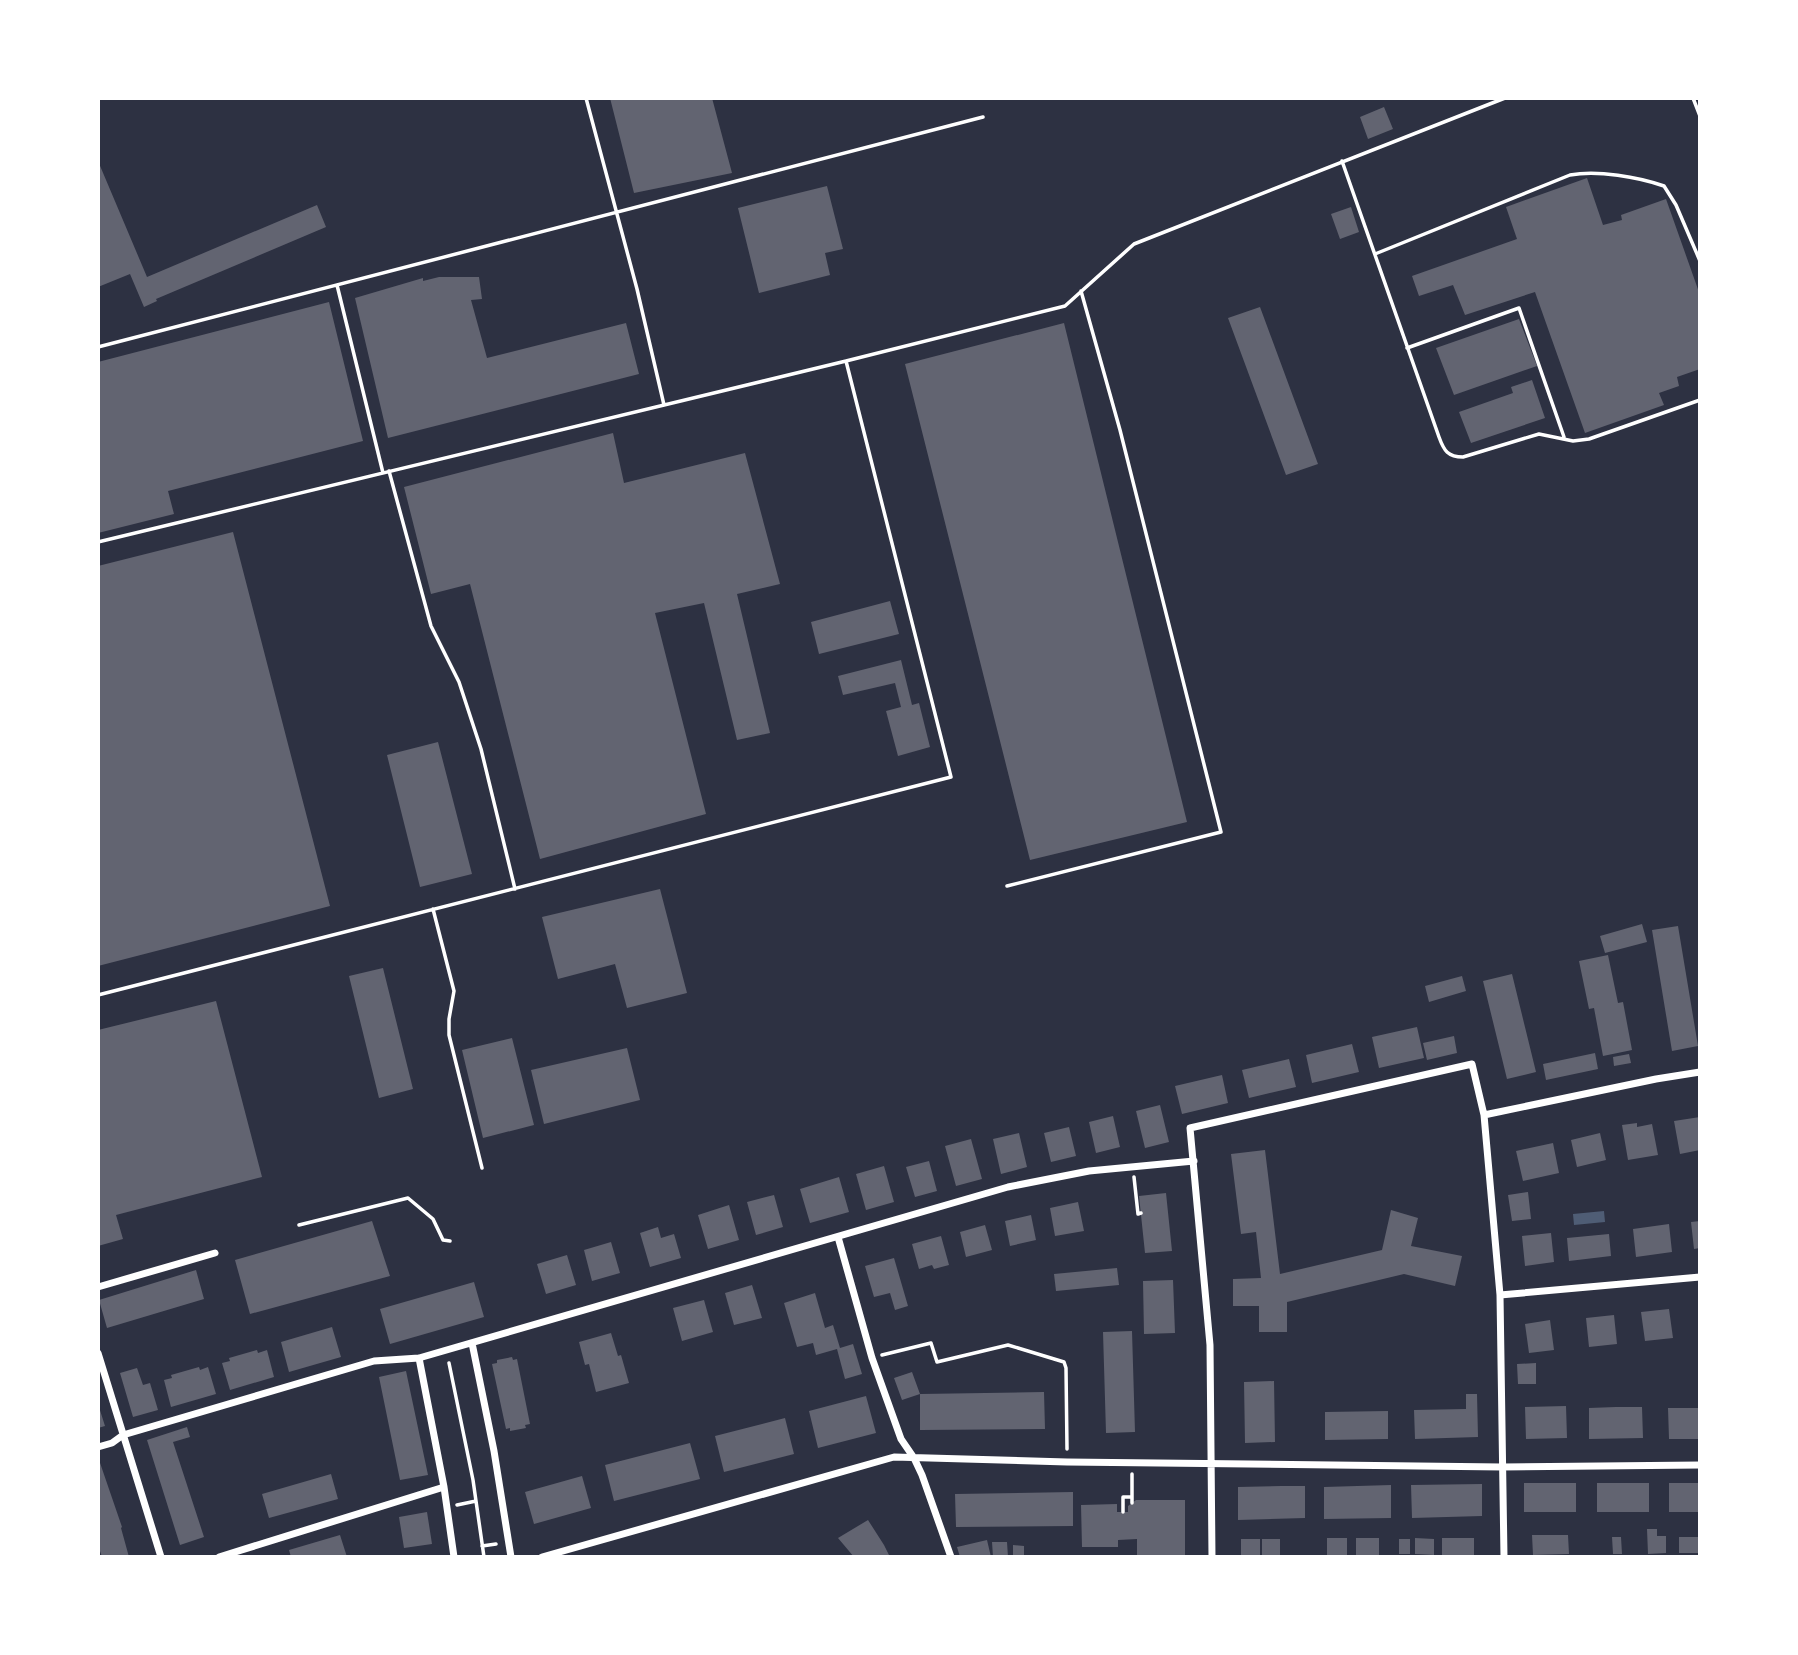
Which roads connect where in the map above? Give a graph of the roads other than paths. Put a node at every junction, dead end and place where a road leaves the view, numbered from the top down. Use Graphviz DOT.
graph roads {
  1 [pos="586,98"];
  2 [pos="1505,98"];
  3 [pos="983,117"];
  4 [pos="1342,161"];
  5 [pos="616,212"];
  6 [pos="1375,254"];
  7 [pos="1700,261"];
  8 [pos="337,285"];
  9 [pos="1081,291"];
  10 [pos="98,347"];
  11 [pos="1407,348"];
  12 [pos="846,361"];
  13 [pos="1700,400"];
  14 [pos="664,405"];
  15 [pos="1563,437"];
  16 [pos="389,471"];
  17 [pos="383,473"];
  18 [pos="98,542"];
  19 [pos="1007,886"];
  20 [pos="515,888"];
  21 [pos="433,909"];
  22 [pos="98,995"];
  23 [pos="1700,1072"];
  24 [pos="1485,1115"];
  25 [pos="1194,1161"];
  26 [pos="482,1168"];
  27 [pos="299,1225"];
  28 [pos="838,1237"];
  29 [pos="450,1241"];
  30 [pos="215,1253"];
  31 [pos="1700,1277"];
  32 [pos="98,1287"];
  33 [pos="1500,1295"];
  34 [pos="472,1343"];
  35 [pos="98,1353"];
  36 [pos="419,1358"];
  37 [pos="123,1435"];
  38 [pos="98,1447"];
  39 [pos="914,1458"];
  40 [pos="1212,1463"];
  41 [pos="1700,1465"];
  42 [pos="1502,1466"];
  43 [pos="444,1487"];
  44 [pos="161,1557"];
  45 [pos="219,1557"];
  46 [pos="454,1557"];
  47 [pos="511,1557"];
  48 [pos="542,1557"];
  49 [pos="951,1557"];
  50 [pos="1212,1557"];
  51 [pos="1504,1557"];
  1 -- 5 [label="lane"];
  2 -- 4 [label="lane"];
  3 -- 5 [label="lane"];
  4 -- 6 [label="lane"];
  4 -- 9 [label="lane"];
  5 -- 8 [label="lane"];
  5 -- 14 [label="lane"];
  6 -- 7 [label="lane"];
  6 -- 11 [label="lane"];
  8 -- 10 [label="lane"];
  8 -- 17 [label="lane"];
  9 -- 12 [label="lane"];
  9 -- 19 [label="lane"];
  11 -- 15 [label="lane"];
  11 -- 15 [label="lane"];
  12 -- 14 [label="lane"];
  12 -- 20 [label="lane"];
  13 -- 15 [label="lane"];
  14 -- 16 [label="lane"];
  16 -- 17 [label="lane"];
  16 -- 20 [label="lane"];
  17 -- 18 [label="lane"];
  20 -- 21 [label="lane"];
  21 -- 22 [label="lane"];
  21 -- 26 [label="lane"];
  23 -- 24 [label="street"];
  24 -- 25 [label="street"];
  24 -- 33 [label="street"];
  25 -- 28 [label="street"];
  25 -- 40 [label="street"];
  27 -- 29 [label="lane"];
  28 -- 34 [label="street"];
  28 -- 39 [label="street"];
  30 -- 32 [label="street"];
  31 -- 33 [label="street"];
  33 -- 42 [label="street"];
  34 -- 36 [label="street"];
  34 -- 47 [label="street"];
  35 -- 37 [label="street"];
  36 -- 37 [label="street"];
  36 -- 43 [label="street"];
  37 -- 38 [label="street"];
  37 -- 44 [label="street"];
  39 -- 40 [label="street"];
  39 -- 48 [label="street"];
  39 -- 49 [label="street"];
  40 -- 42 [label="street"];
  40 -- 50 [label="street"];
  41 -- 42 [label="street"];
  42 -- 51 [label="street"];
  43 -- 45 [label="street"];
  43 -- 46 [label="street"];
}
